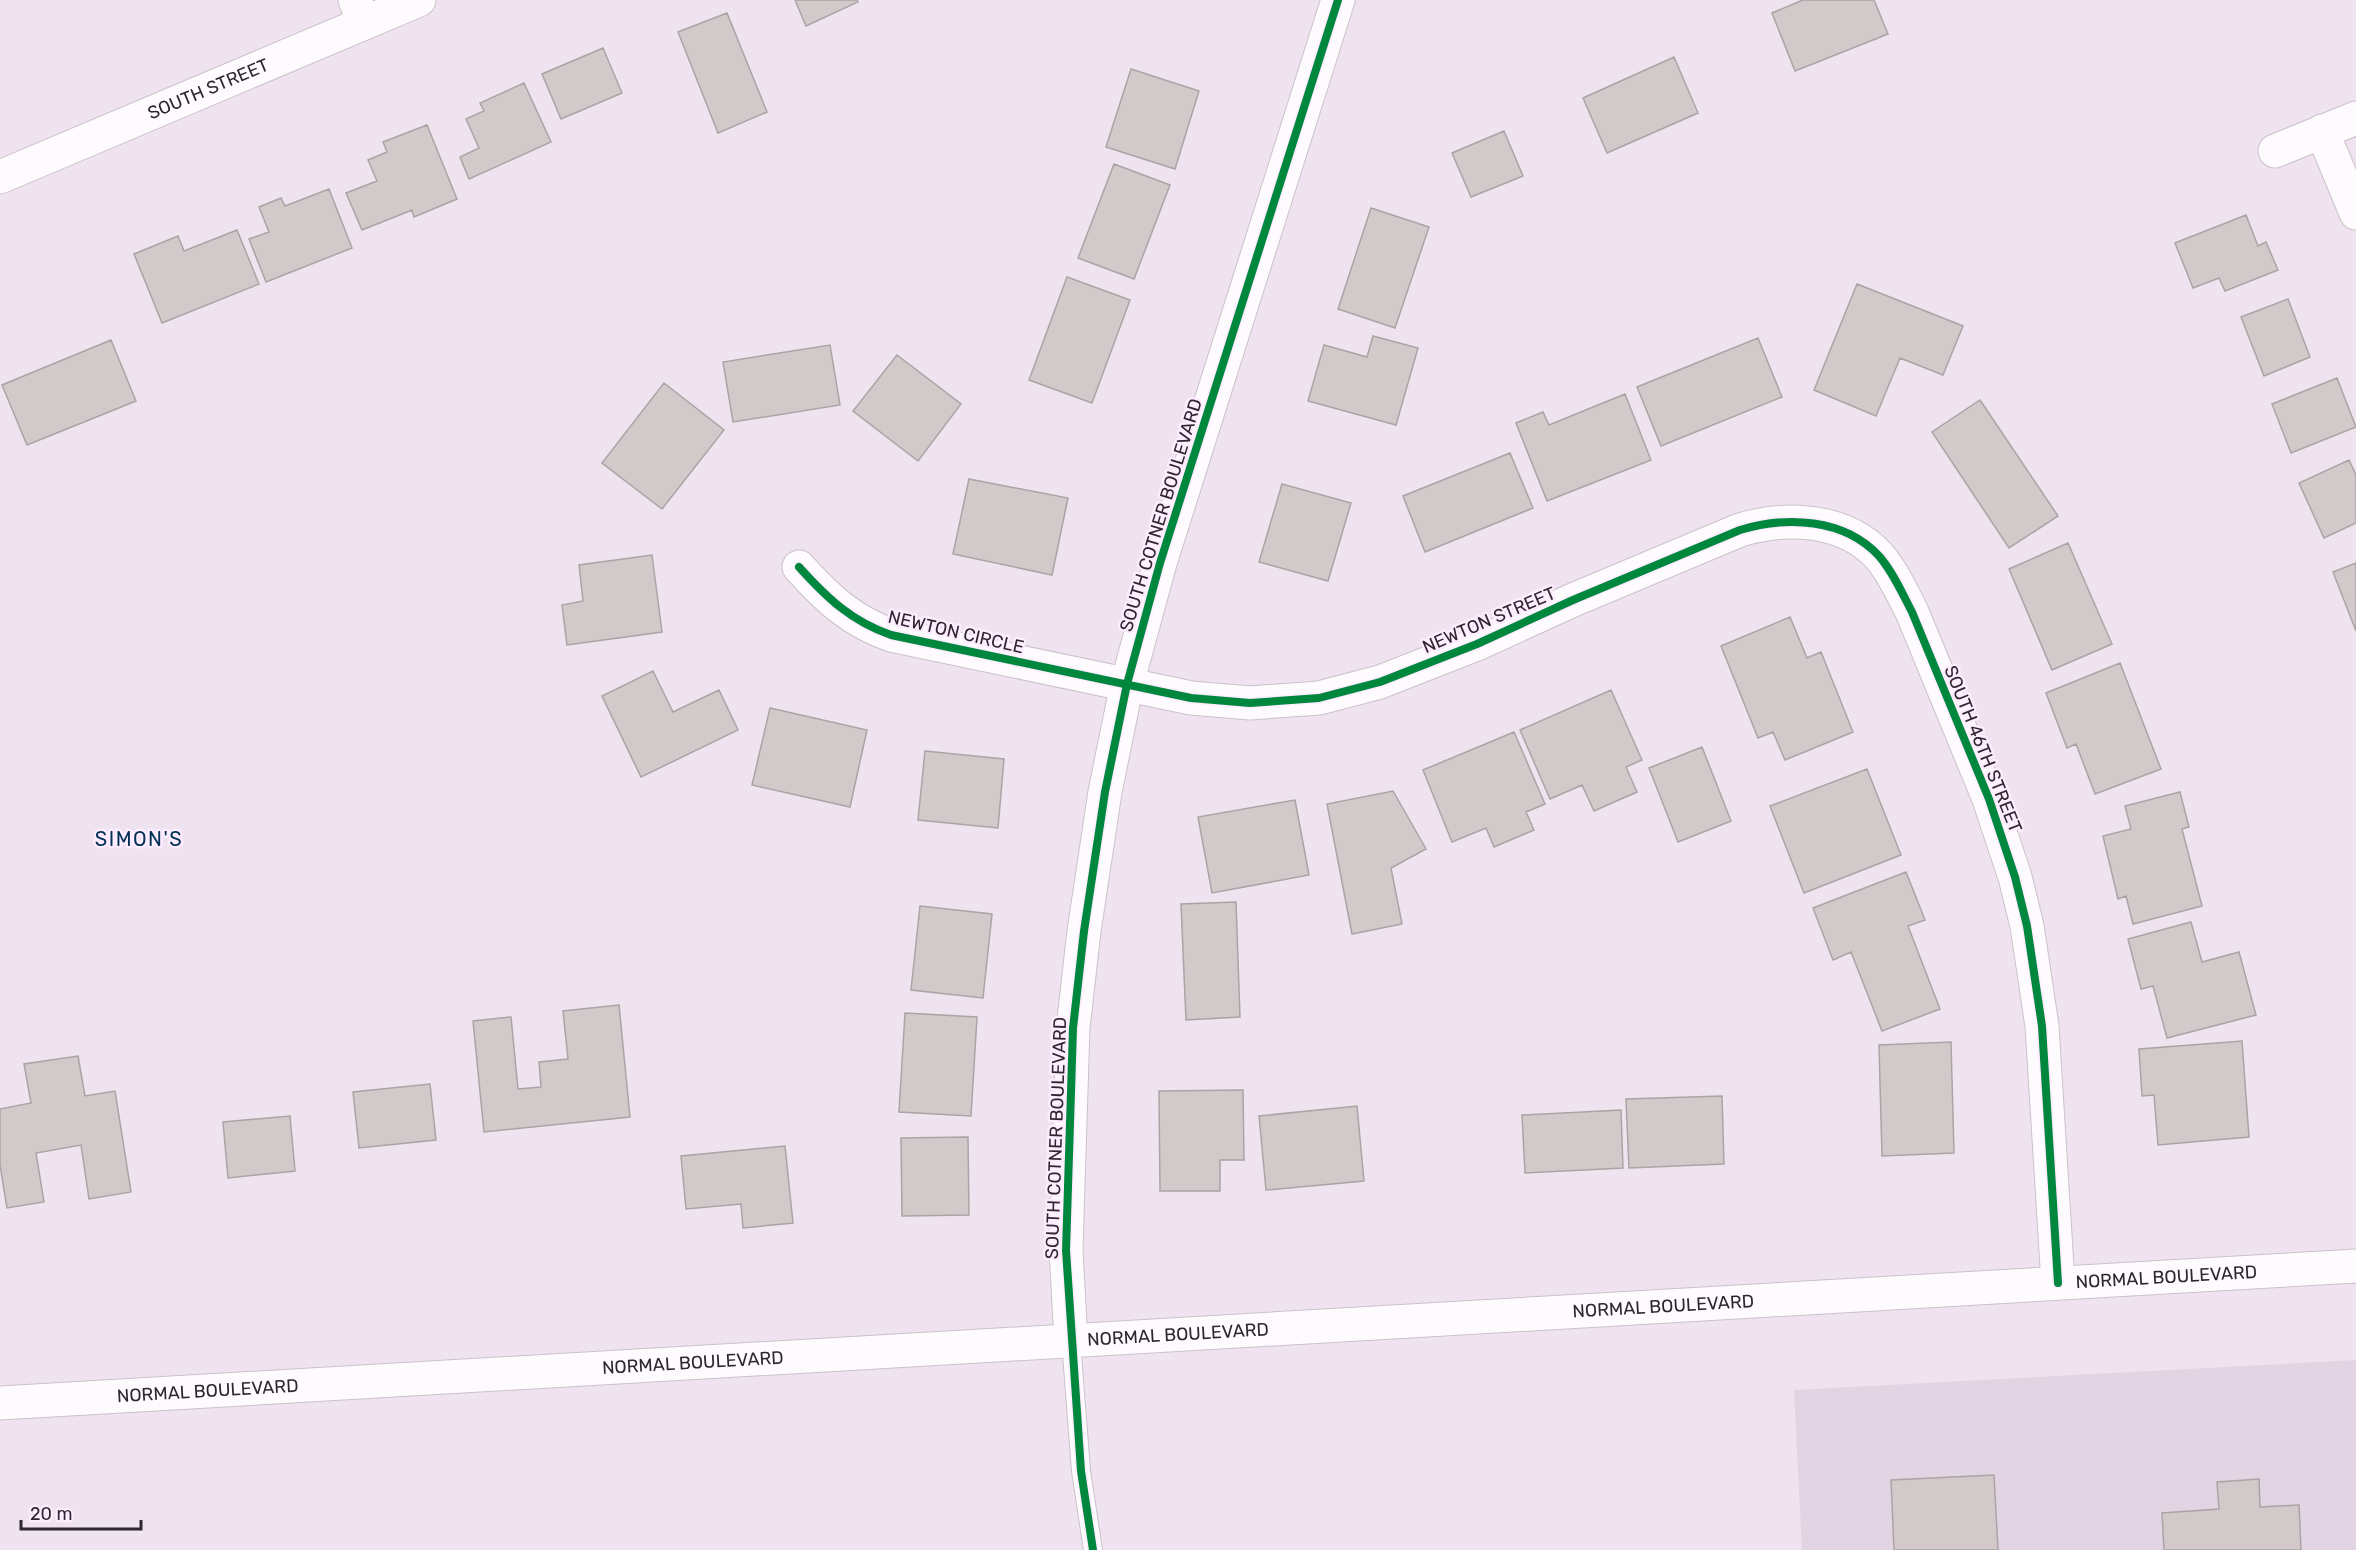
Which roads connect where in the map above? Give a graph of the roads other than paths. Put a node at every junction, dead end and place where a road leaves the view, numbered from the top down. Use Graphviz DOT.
graph roads {
  1 [pos="418,0"];
  2 [pos="1338,0"];
  3 [pos="360,11"];
  4 [pos="2356,118"];
  5 [pos="2322,132"];
  6 [pos="2275,151"];
  7 [pos="0,177"];
  8 [pos="2356,213"];
  9 [pos="1852,536"];
  10 [pos="799,567"];
  11 [pos="1127,684"];
  12 [pos="2356,1266"];
  13 [pos="2058,1283"];
  14 [pos="1071,1341"];
  15 [pos="0,1403"];
  16 [pos="1094,1550"];
  1 -- 3 [label="street, SOUTH STREET"];
  2 -- 11 [label="street, SOUTH COTNER BOULEVARD"];
  3 -- 7 [label="street, SOUTH STREET"];
  4 -- 5 [label="street"];
  5 -- 6 [label="street"];
  5 -- 8 [label="street"];
  9 -- 11 [label="street, NEWTON STREET"];
  9 -- 13 [label="street, SOUTH 46TH STREET"];
  10 -- 11 [label="street, NEWTON CIRCLE"];
  11 -- 14 [label="street, SOUTH COTNER BOULEVARD"];
  12 -- 13 [label="street, NORMAL BOULEVARD"];
  13 -- 14 [label="street, NORMAL BOULEVARD"];
  14 -- 15 [label="street, NORMAL BOULEVARD"];
  14 -- 16 [label="lane"];
}
